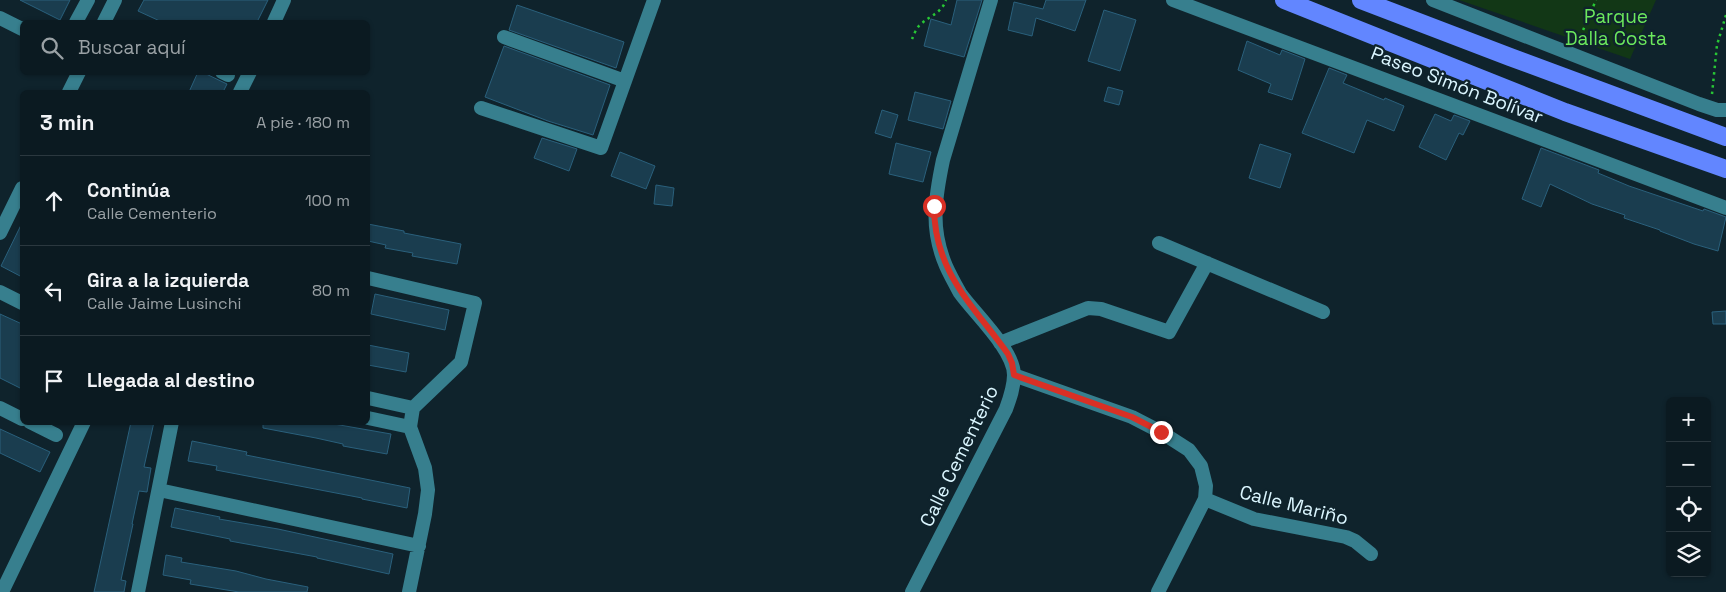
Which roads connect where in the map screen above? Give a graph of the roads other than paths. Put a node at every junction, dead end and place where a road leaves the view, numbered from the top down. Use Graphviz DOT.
graph roads {
  1 [pos="88,0"];
  2 [pos="115,0"];
  3 [pos="284,0"];
  4 [pos="654,0"];
  5 [pos="991,0"];
  6 [pos="1173,0"];
  7 [pos="1284,0"];
  8 [pos="1361,0"];
  9 [pos="1433,0"];
  10 [pos="0,18"];
  11 [pos="77,20"];
  12 [pos="110,20"];
  13 [pos="275,20"];
  14 [pos="20,28"];
  15 [pos="504,37"];
  16 [pos="78,75"];
  17 [pos="248,75"];
  18 [pos="625,81"];
  19 [pos="71,90"];
  20 [pos="241,90"];
  21 [pos="482,108"];
  22 [pos="1718,109"];
  23 [pos="1718,134"];
  24 [pos="1726,169"];
  25 [pos="20,192"];
  26 [pos="1726,208"];
  27 [pos="0,233"];
  28 [pos="1159,243"];
  29 [pos="1207,263"];
  30 [pos="370,278"];
  31 [pos="0,292"];
  32 [pos="20,302"];
  33 [pos="1322,312"];
  34 [pos="1000,343"];
  35 [pos="1014,375"];
  36 [pos="370,398"];
  37 [pos="0,408"];
  38 [pos="413,408"];
  39 [pos="20,418"];
  40 [pos="370,418"];
  41 [pos="36,425"];
  42 [pos="83,425"];
  43 [pos="171,425"];
  44 [pos="410,427"];
  45 [pos="56,435"];
  46 [pos="159,490"];
  47 [pos="1205,499"];
  48 [pos="418,546"];
  49 [pos="1371,554"];
  50 [pos="2,592"];
  51 [pos="138,592"];
  52 [pos="409,592"];
  53 [pos="912,592"];
  54 [pos="1158,592"];
  1 -- 11 [label="street"];
  2 -- 12 [label="street"];
  3 -- 13 [label="street"];
  4 -- 18 [label="street"];
  5 -- 34 [label="street, Calle Cementerio"];
  6 -- 26 [label="street, Paseo Simón Bolívar"];
  7 -- 24 [label="main road, Paseo Simón Bolívar"];
  8 -- 23 [label="main road"];
  9 -- 22 [label="street"];
  10 -- 14 [label="street"];
  15 -- 18 [label="street"];
  16 -- 19 [label="street"];
  17 -- 20 [label="street"];
  18 -- 21 [label="street"];
  22 -- 23 [label="street"];
  25 -- 27 [label="street"];
  28 -- 29 [label="street"];
  29 -- 33 [label="street"];
  29 -- 34 [label="street"];
  30 -- 38 [label="street"];
  31 -- 32 [label="street"];
  34 -- 35 [label="street, Calle Cementerio"];
  35 -- 47 [label="street"];
  35 -- 53 [label="street, Calle Cementerio"];
  36 -- 38 [label="street"];
  37 -- 39 [label="street"];
  38 -- 44 [label="street"];
  40 -- 44 [label="street"];
  41 -- 45 [label="street"];
  42 -- 50 [label="street"];
  43 -- 46 [label="street"];
  44 -- 48 [label="street"];
  46 -- 48 [label="street"];
  46 -- 51 [label="street"];
  47 -- 49 [label="street, Calle Mariño"];
  47 -- 54 [label="street"];
  48 -- 52 [label="street"];
}
